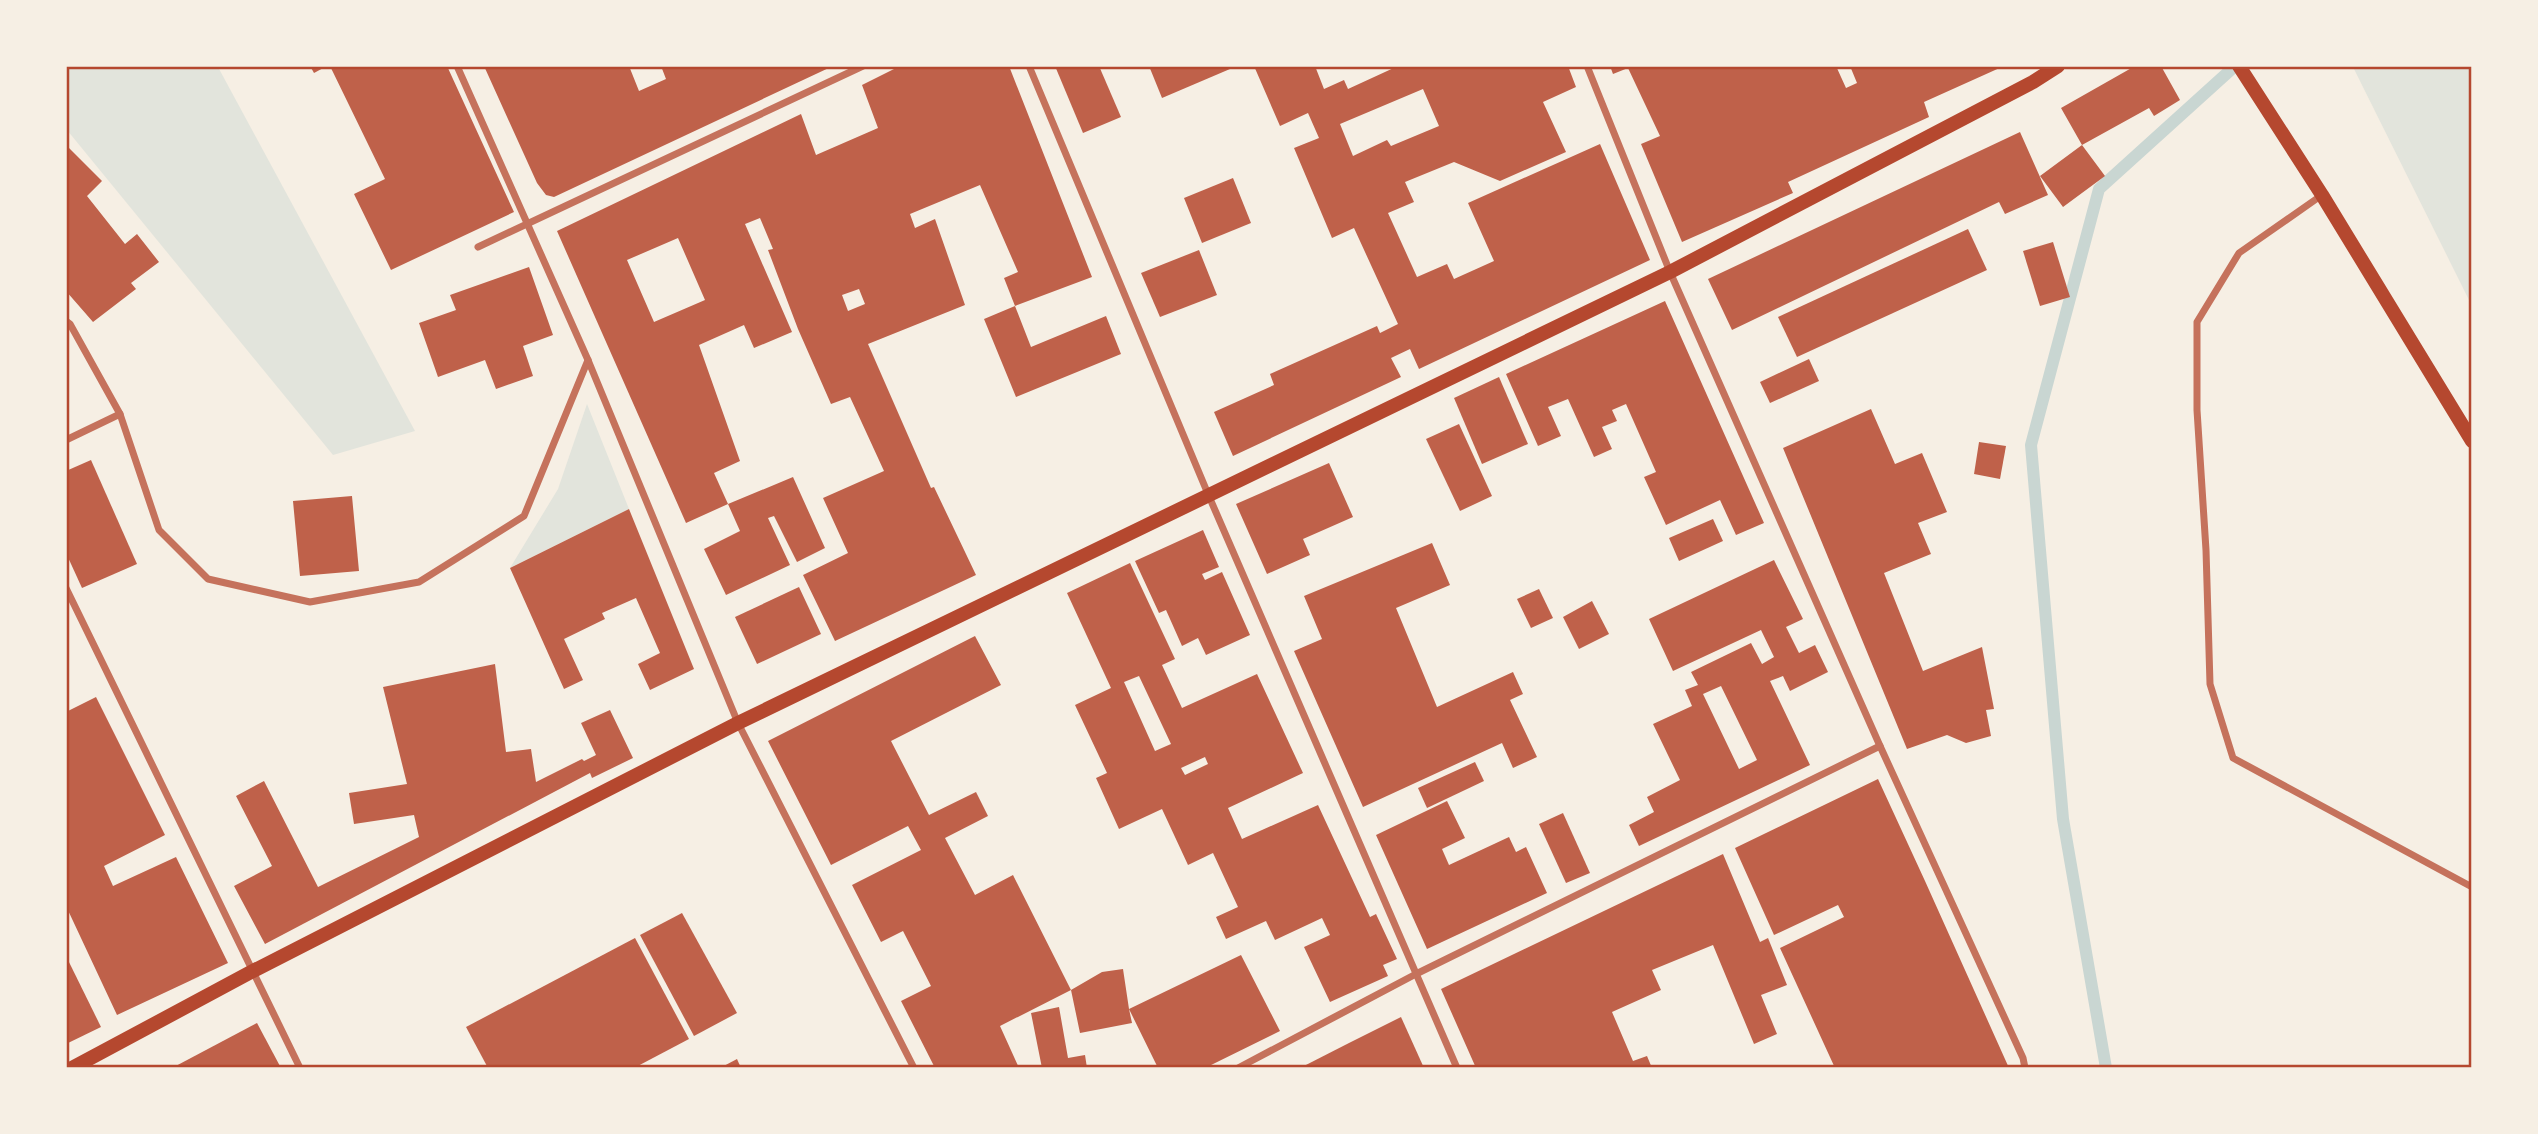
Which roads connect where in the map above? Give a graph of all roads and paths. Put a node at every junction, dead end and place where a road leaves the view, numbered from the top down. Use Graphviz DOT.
graph roads {
  1 [pos="457,66"];
  2 [pos="863,66"];
  3 [pos="1029,66"];
  4 [pos="1587,66"];
  5 [pos="2058,66"];
  6 [pos="2239,66"];
  7 [pos="2322,195"];
  8 [pos="527,225"];
  9 [pos="478,247"];
  10 [pos="1670,272"];
  11 [pos="66,321"];
  12 [pos="588,360"];
  13 [pos="120,414"];
  14 [pos="66,440"];
  15 [pos="2472,442"];
  16 [pos="1208,494"];
  17 [pos="66,589"];
  18 [pos="738,723"];
  19 [pos="1880,746"];
  20 [pos="2472,887"];
  21 [pos="253,971"];
  22 [pos="1416,974"];
  23 [pos="72,1068"];
  24 [pos="300,1068"];
  25 [pos="914,1068"];
  26 [pos="1238,1068"];
  27 [pos="1457,1068"];
  28 [pos="2025,1068"];
  1 -- 8 [label="street"];
  2 -- 8 [label="street"];
  3 -- 16 [label="street"];
  4 -- 10 [label="street"];
  5 -- 10 [label="main road"];
  6 -- 7 [label="main road"];
  7 -- 15 [label="main road"];
  7 -- 20 [label="street"];
  8 -- 9 [label="street"];
  8 -- 12 [label="street"];
  10 -- 16 [label="main road"];
  10 -- 19 [label="street"];
  11 -- 13 [label="street"];
  12 -- 13 [label="street"];
  12 -- 18 [label="street"];
  13 -- 14 [label="street"];
  16 -- 18 [label="main road"];
  16 -- 22 [label="street"];
  17 -- 21 [label="street"];
  18 -- 21 [label="main road"];
  18 -- 25 [label="street"];
  19 -- 22 [label="street"];
  19 -- 28 [label="street"];
  21 -- 23 [label="main road"];
  21 -- 24 [label="street"];
  22 -- 26 [label="street"];
  22 -- 27 [label="street"];
}
